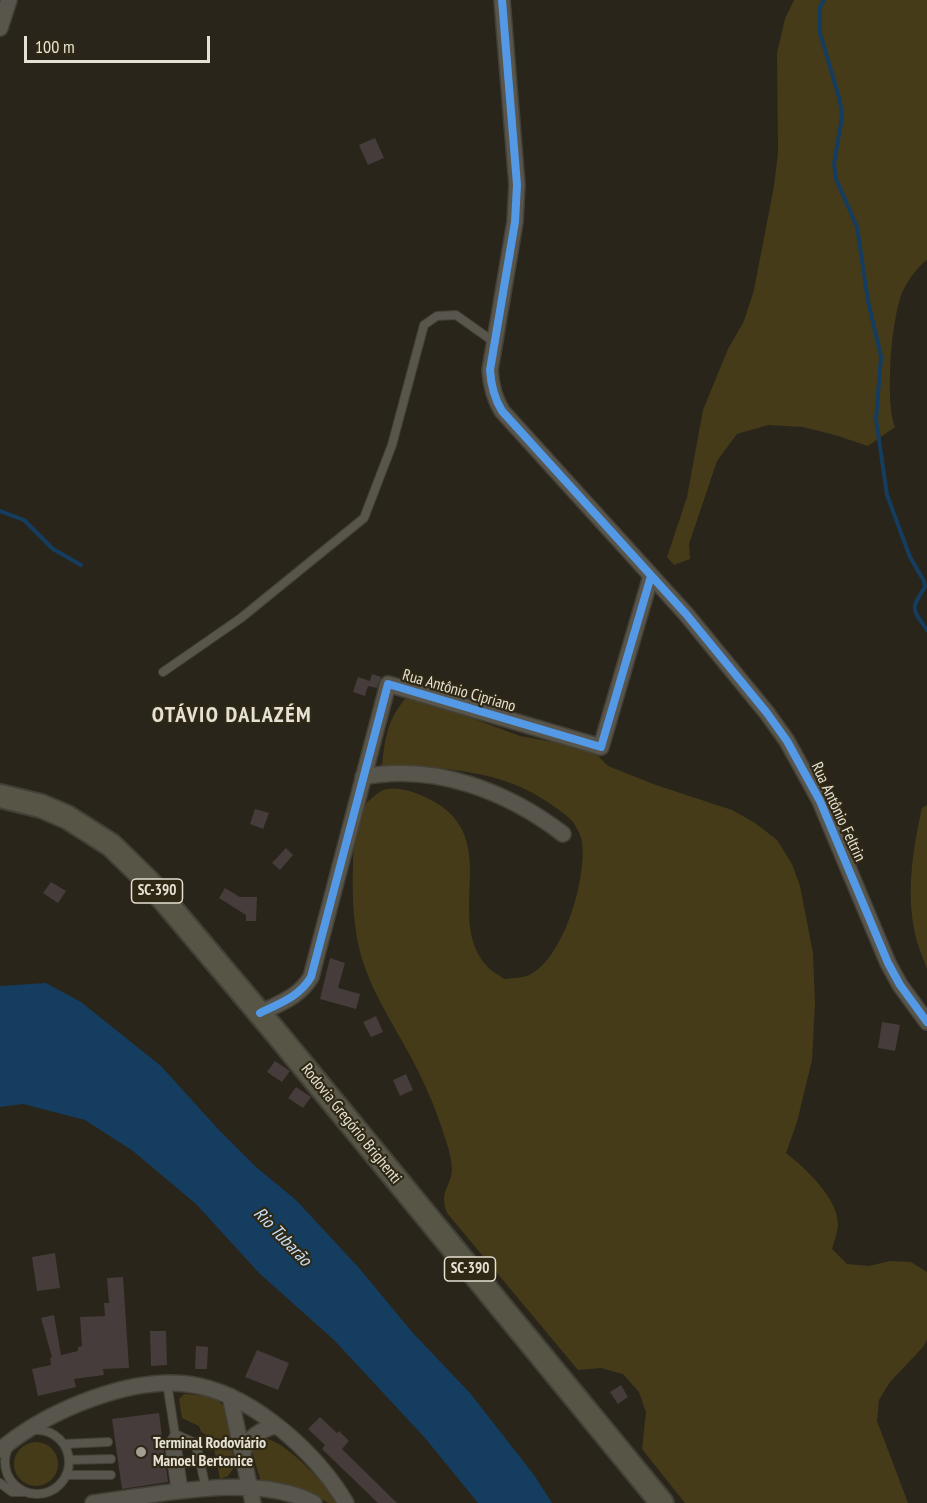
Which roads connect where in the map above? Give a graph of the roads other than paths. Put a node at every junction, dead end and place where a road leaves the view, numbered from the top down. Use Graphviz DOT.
graph roads {
  1 [pos="9,0"];
  2 [pos="502,0"];
  3 [pos="0,28"];
  4 [pos="494,342"];
  5 [pos="651,576"];
  6 [pos="163,672"];
  7 [pos="363,777"];
  8 [pos="0,796"];
  9 [pos="563,834"];
  10 [pos="260,1013"];
  11 [pos="927,1022"];
  12 [pos="167,1383"];
  13 [pos="230,1396"];
  14 [pos="275,1426"];
  15 [pos="21,1434"];
  16 [pos="175,1434"];
  17 [pos="108,1442"];
  18 [pos="64,1444"];
  19 [pos="0,1450"];
  20 [pos="242,1452"];
  21 [pos="69,1460"];
  22 [pos="111,1460"];
  23 [pos="66,1475"];
  24 [pos="111,1475"];
  25 [pos="0,1483"];
  26 [pos="250,1487"];
  27 [pos="206,1489"];
  28 [pos="27,1492"];
  29 [pos="180,1492"];
  30 [pos="93,1503"];
  31 [pos="253,1503"];
  32 [pos="314,1503"];
  33 [pos="346,1503"];
  34 [pos="662,1503"];
  1 -- 3 [label="street"];
  2 -- 4 [label="street, Rua Antônio Feltrin"];
  4 -- 5 [label="street, Rua Antônio Feltrin"];
  4 -- 6 [label="lane"];
  5 -- 7 [label="street, Rua Antônio Cipriano"];
  5 -- 11 [label="street, Rua Antônio Feltrin"];
  7 -- 9 [label="street"];
  7 -- 10 [label="street, Rua Antônio Cipriano"];
  8 -- 10 [label="main road, Rodovia Gregório Brighenti / SC-390"];
  10 -- 34 [label="main road, Rodovia Gregório Brighenti / SC-390"];
  12 -- 13 [label="street"];
  12 -- 15 [label="street"];
  12 -- 16 [label="lane"];
  13 -- 14 [label="street"];
  13 -- 20 [label="street"];
  14 -- 20 [label="street"];
  14 -- 33 [label="street"];
  15 -- 18 [label="lane"];
  15 -- 19 [label="street"];
  15 -- 28 [label="lane"];
  16 -- 27 [label="lane"];
  16 -- 29 [label="lane"];
  17 -- 18 [label="lane"];
  18 -- 21 [label="lane"];
  20 -- 26 [label="street"];
  21 -- 22 [label="lane"];
  21 -- 23 [label="lane"];
  23 -- 24 [label="lane"];
  23 -- 28 [label="lane"];
  25 -- 28 [label="lane"];
  26 -- 27 [label="street"];
  26 -- 31 [label="street"];
  26 -- 32 [label="street"];
  27 -- 29 [label="street"];
  29 -- 30 [label="street"];
}
